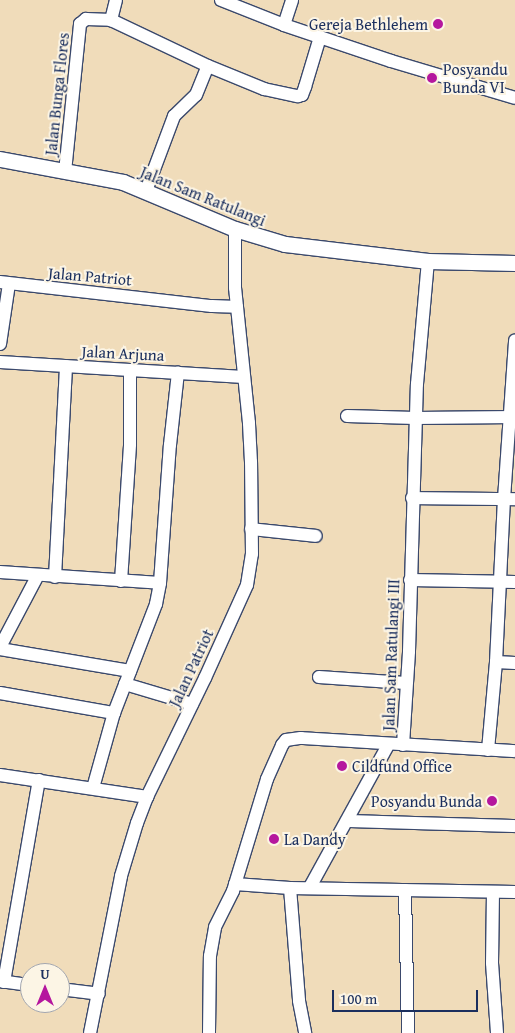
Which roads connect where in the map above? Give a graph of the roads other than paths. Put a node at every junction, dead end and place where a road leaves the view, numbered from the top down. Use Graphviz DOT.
graph roads {
  1 [pos="116,0"];
  2 [pos="221,0"];
  3 [pos="292,0"];
  4 [pos="111,20"];
  5 [pos="284,25"];
  6 [pos="320,37"];
  7 [pos="208,66"];
  8 [pos="515,98"];
  9 [pos="0,159"];
  10 [pos="65,172"];
  11 [pos="146,191"];
  12 [pos="235,229"];
  13 [pos="428,261"];
  14 [pos="515,263"];
  15 [pos="5,283"];
  16 [pos="237,307"];
  17 [pos="515,340"];
  18 [pos="0,344"];
  19 [pos="0,362"];
  20 [pos="66,366"];
  21 [pos="130,370"];
  22 [pos="178,372"];
  23 [pos="244,377"];
  24 [pos="347,416"];
  25 [pos="513,416"];
  26 [pos="415,418"];
  27 [pos="412,498"];
  28 [pos="509,499"];
  29 [pos="251,529"];
  30 [pos="316,536"];
  31 [pos="0,572"];
  32 [pos="38,575"];
  33 [pos="54,577"];
  34 [pos="410,580"];
  35 [pos="500,580"];
  36 [pos="121,581"];
  37 [pos="515,582"];
  38 [pos="160,583"];
  39 [pos="0,648"];
  40 [pos="496,662"];
  41 [pos="515,664"];
  42 [pos="130,671"];
  43 [pos="318,677"];
  44 [pos="406,683"];
  45 [pos="125,684"];
  46 [pos="0,693"];
  47 [pos="192,704"];
  48 [pos="114,713"];
  49 [pos="388,744"];
  50 [pos="403,745"];
  51 [pos="488,750"];
  52 [pos="515,751"];
  53 [pos="0,775"];
  54 [pos="40,780"];
  55 [pos="93,788"];
  56 [pos="147,796"];
  57 [pos="347,821"];
  58 [pos="515,826"];
  59 [pos="235,884"];
  60 [pos="310,887"];
  61 [pos="290,888"];
  62 [pos="405,890"];
  63 [pos="492,892"];
  64 [pos="515,892"];
  65 [pos="2,982"];
  66 [pos="20,984"];
  67 [pos="70,990"];
  68 [pos="98,994"];
  69 [pos="90,1033"];
  70 [pos="209,1033"];
  71 [pos="305,1033"];
  72 [pos="408,1033"];
  73 [pos="497,1033"];
  1 -- 4 [label="street"];
  2 -- 5 [label="street"];
  3 -- 5 [label="street"];
  4 -- 7 [label="street"];
  4 -- 10 [label="street, Jalan Bunga Flores"];
  5 -- 6 [label="street"];
  6 -- 7 [label="street"];
  6 -- 8 [label="street"];
  7 -- 11 [label="street"];
  9 -- 10 [label="main road, Jalan Sam Ratulangi"];
  10 -- 11 [label="main road, Jalan Sam Ratulangi"];
  11 -- 12 [label="main road, Jalan Sam Ratulangi"];
  12 -- 13 [label="main road, Jalan Sam Ratulangi"];
  12 -- 16 [label="street, Jalan Patriot"];
  13 -- 14 [label="main road, Jalan Sam Ratulangi"];
  13 -- 26 [label="street, Jalan Sam Ratulangi III"];
  15 -- 16 [label="street, Jalan Patriot"];
  15 -- 18 [label="street"];
  16 -- 23 [label="street, Jalan Patriot"];
  17 -- 25 [label="street"];
  19 -- 20 [label="street, Jalan Arjuna"];
  20 -- 21 [label="street, Jalan Arjuna"];
  20 -- 33 [label="street"];
  21 -- 22 [label="street, Jalan Arjuna"];
  21 -- 36 [label="street"];
  22 -- 23 [label="street, Jalan Arjuna"];
  22 -- 38 [label="street"];
  23 -- 29 [label="street, Jalan Patriot"];
  24 -- 26 [label="street"];
  25 -- 26 [label="street"];
  25 -- 28 [label="street"];
  26 -- 27 [label="street, Jalan Sam Ratulangi III"];
  27 -- 28 [label="street"];
  27 -- 34 [label="street, Jalan Sam Ratulangi III"];
  28 -- 35 [label="street"];
  29 -- 30 [label="street"];
  29 -- 47 [label="street, Jalan Patriot"];
  31 -- 32 [label="street"];
  32 -- 33 [label="street"];
  32 -- 39 [label="street"];
  33 -- 36 [label="street"];
  34 -- 35 [label="street"];
  34 -- 44 [label="street, Jalan Sam Ratulangi III"];
  35 -- 37 [label="street"];
  35 -- 40 [label="street"];
  36 -- 38 [label="street"];
  38 -- 42 [label="street"];
  39 -- 42 [label="street"];
  40 -- 41 [label="street"];
  40 -- 51 [label="street"];
  42 -- 45 [label="street"];
  43 -- 44 [label="street"];
  44 -- 50 [label="street, Jalan Sam Ratulangi III"];
  45 -- 47 [label="street"];
  45 -- 48 [label="street"];
  46 -- 48 [label="street"];
  47 -- 56 [label="street, Jalan Patriot"];
  48 -- 55 [label="street"];
  49 -- 50 [label="street, Jalan Sam Ratulangi III"];
  49 -- 57 [label="street"];
  49 -- 59 [label="street, Jalan Sam Ratulangi III"];
  50 -- 51 [label="street"];
  51 -- 52 [label="street"];
  53 -- 54 [label="street"];
  54 -- 55 [label="street"];
  54 -- 65 [label="street"];
  55 -- 56 [label="street"];
  56 -- 68 [label="street, Jalan Patriot"];
  57 -- 58 [label="street"];
  57 -- 60 [label="street"];
  59 -- 61 [label="street"];
  59 -- 70 [label="street, Jalan Sam Ratulangi III"];
  60 -- 61 [label="street"];
  60 -- 62 [label="street"];
  61 -- 71 [label="street"];
  62 -- 63 [label="street"];
  62 -- 72 [label="street"];
  63 -- 64 [label="street"];
  63 -- 73 [label="street"];
  65 -- 66 [label="street"];
  67 -- 68 [label="street"];
  68 -- 69 [label="street, Jalan Patriot"];
}
